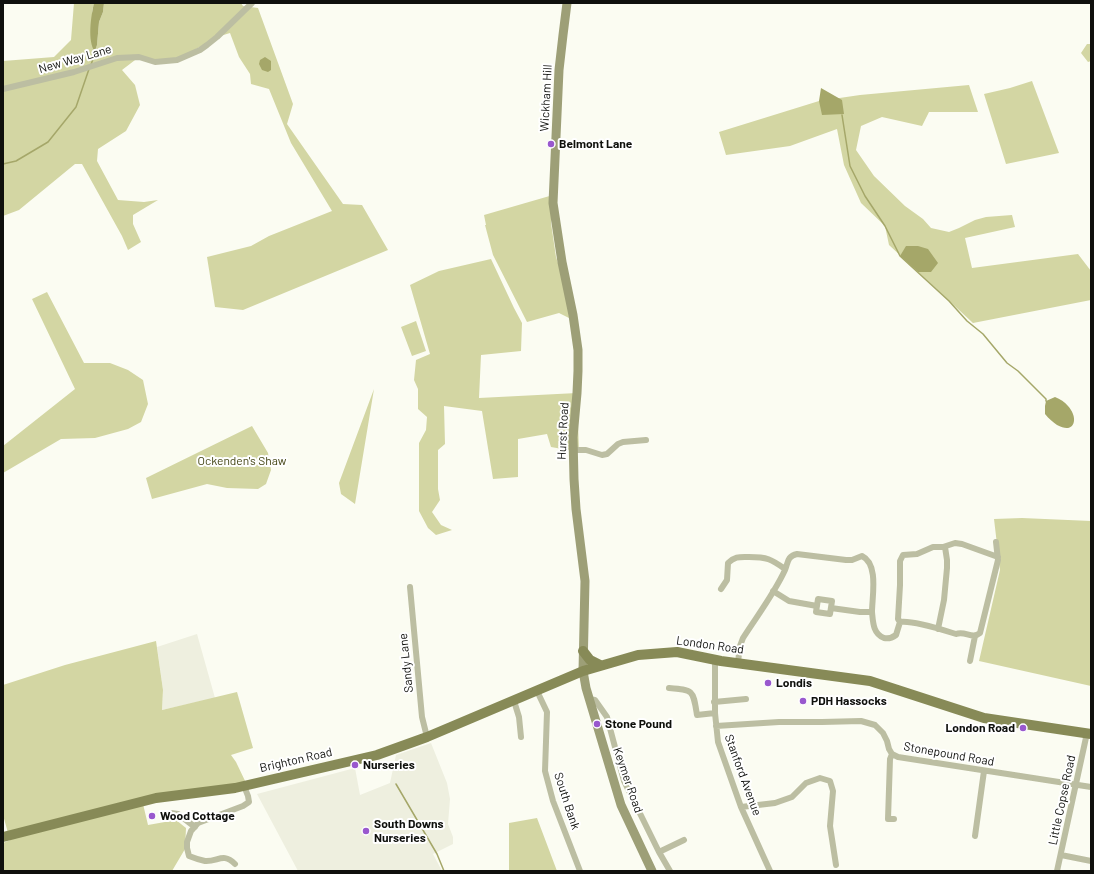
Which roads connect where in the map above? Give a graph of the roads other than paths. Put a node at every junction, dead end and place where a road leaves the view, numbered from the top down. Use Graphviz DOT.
graph roads {
  1 [pos="252,3"];
  2 [pos="567,3"];
  3 [pos="3,89"];
  4 [pos="553,195"];
  5 [pos="646,440"];
  6 [pos="573,450"];
  7 [pos="996,542"];
  8 [pos="945,547"];
  9 [pos="998,557"];
  10 [pos="786,569"];
  11 [pos="410,587"];
  12 [pos="721,589"];
  13 [pos="773,591"];
  14 [pos="817,606"];
  15 [pos="831,608"];
  16 [pos="872,612"];
  17 [pos="900,622"];
  18 [pos="938,629"];
  19 [pos="975,636"];
  20 [pos="583,651"];
  21 [pos="715,659"];
  22 [pos="970,661"];
  23 [pos="738,662"];
  24 [pos="600,665"];
  25 [pos="583,671"];
  26 [pos="669,688"];
  27 [pos="537,691"];
  28 [pos="589,699"];
  29 [pos="746,699"];
  30 [pos="514,701"];
  31 [pos="714,702"];
  32 [pos="715,713"];
  33 [pos="716,726"];
  34 [pos="1089,734"];
  35 [pos="427,737"];
  36 [pos="521,737"];
  37 [pos="892,754"];
  38 [pos="984,771"];
  39 [pos="1076,785"];
  40 [pos="244,786"];
  41 [pos="1091,787"];
  42 [pos="741,807"];
  43 [pos="171,813"];
  44 [pos="894,819"];
  45 [pos="195,827"];
  46 [pos="3,836"];
  47 [pos="975,836"];
  48 [pos="684,840"];
  49 [pos="659,852"];
  50 [pos="1061,855"];
  51 [pos="1091,861"];
  52 [pos="234,864"];
  53 [pos="836,866"];
  54 [pos="580,871"];
  55 [pos="652,871"];
  56 [pos="670,871"];
  57 [pos="770,871"];
  58 [pos="1057,871"];
  1 -- 3 [label="street, New Way Lane"];
  2 -- 4 [label="main road, Wickham Hill"];
  4 -- 6 [label="main road, Hurst Road"];
  5 -- 6 [label="street"];
  6 -- 20 [label="main road, Hurst Road"];
  7 -- 9 [label="street"];
  8 -- 9 [label="street"];
  8 -- 17 [label="street"];
  8 -- 18 [label="street"];
  9 -- 19 [label="street"];
  10 -- 12 [label="street"];
  10 -- 13 [label="street"];
  10 -- 16 [label="street"];
  11 -- 35 [label="street, Sandy Lane"];
  13 -- 14 [label="street"];
  13 -- 23 [label="street"];
  14 -- 15 [label="street"];
  14 -- 15 [label="street"];
  15 -- 16 [label="street"];
  16 -- 17 [label="street"];
  17 -- 18 [label="street"];
  18 -- 19 [label="street"];
  19 -- 22 [label="street"];
  20 -- 24 [label="main road"];
  20 -- 25 [label="main road, Hurst Road"];
  21 -- 23 [label="main road, London Road"];
  21 -- 24 [label="main road, London Road"];
  21 -- 31 [label="street, Stanford Avenue"];
  23 -- 34 [label="main road, London Road"];
  24 -- 25 [label="main road, London Road"];
  25 -- 27 [label="main road, Brighton Road"];
  25 -- 28 [label="main road, Keymer Road"];
  26 -- 32 [label="street"];
  27 -- 30 [label="main road, Brighton Road"];
  27 -- 54 [label="street, South Bank"];
  28 -- 49 [label="street"];
  28 -- 55 [label="main road, Keymer Road"];
  29 -- 31 [label="street"];
  30 -- 35 [label="main road, Brighton Road"];
  30 -- 36 [label="street"];
  31 -- 32 [label="street, Stanford Avenue"];
  32 -- 33 [label="street, Stanford Avenue"];
  33 -- 37 [label="street, Stonepound Road"];
  33 -- 42 [label="street, Stanford Avenue"];
  34 -- 39 [label="street, Little Copse Road"];
  35 -- 40 [label="main road, Brighton Road"];
  37 -- 38 [label="street, Stonepound Road"];
  37 -- 44 [label="street"];
  38 -- 39 [label="street, Stonepound Road"];
  38 -- 47 [label="street"];
  39 -- 41 [label="street, Stonepound Road"];
  39 -- 50 [label="street, Little Copse Road"];
  40 -- 45 [label="street"];
  40 -- 46 [label="main road, Brighton Road"];
  42 -- 53 [label="street"];
  42 -- 57 [label="street, Stanford Avenue"];
  43 -- 45 [label="street"];
  45 -- 52 [label="street"];
  48 -- 49 [label="street"];
  49 -- 56 [label="street"];
  50 -- 51 [label="street"];
  50 -- 58 [label="street, Little Copse Road"];
}
